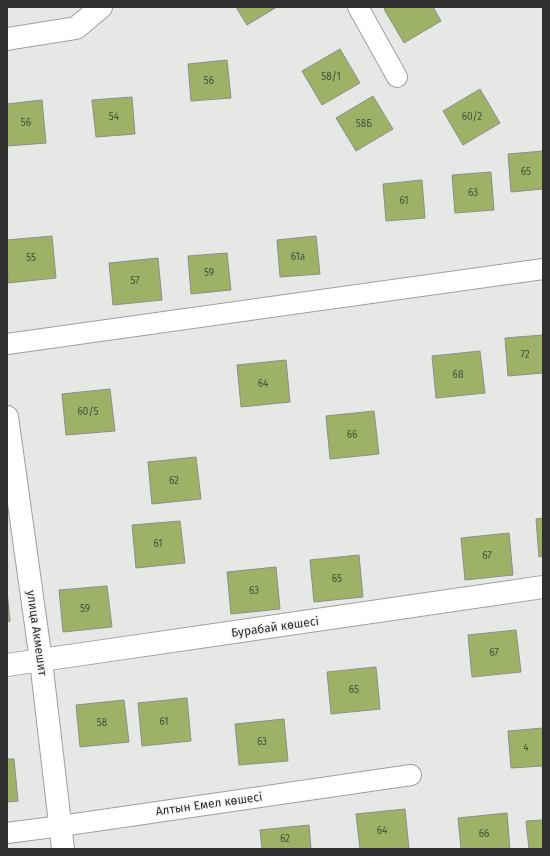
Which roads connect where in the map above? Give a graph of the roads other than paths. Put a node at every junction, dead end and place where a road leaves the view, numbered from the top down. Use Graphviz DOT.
graph roads {
  1 [pos="101,7"];
  2 [pos="358,7"];
  3 [pos="7,38"];
  4 [pos="397,77"];
  5 [pos="543,269"];
  6 [pos="7,344"];
  7 [pos="7,417"];
  8 [pos="543,587"];
  9 [pos="42,661"];
  10 [pos="7,665"];
  11 [pos="411,775"];
  12 [pos="61,826"];
  13 [pos="7,832"];
  14 [pos="63,849"];
  1 -- 3 [label="street"];
  2 -- 4 [label="street"];
  5 -- 6 [label="street"];
  7 -- 9 [label="street, улица Акмешит"];
  8 -- 9 [label="street, Бурабай көшесі"];
  9 -- 10 [label="street, Бурабай көшесі"];
  9 -- 12 [label="street, улица Акмешит"];
  11 -- 12 [label="street, Алтын Емел көшесі"];
  12 -- 13 [label="street, Алтын Емел көшесі"];
  12 -- 14 [label="street, улица Акмешит"];
}
